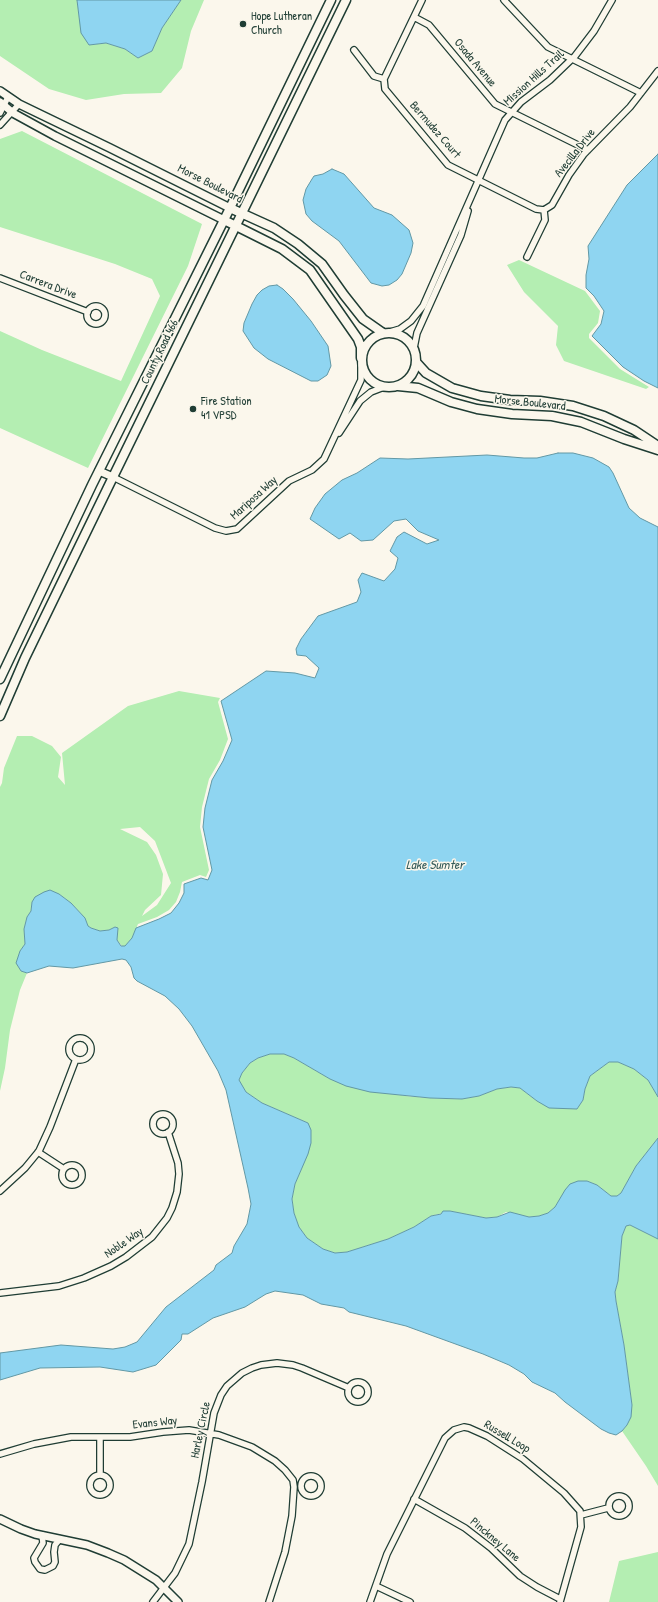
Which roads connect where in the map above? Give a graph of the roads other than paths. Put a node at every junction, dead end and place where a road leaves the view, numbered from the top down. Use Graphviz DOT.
graph roads {
  1 [pos="331,0"];
  2 [pos="346,0"];
  3 [pos="422,0"];
  4 [pos="504,0"];
  5 [pos="612,0"];
  6 [pos="414,17"];
  7 [pos="354,50"];
  8 [pos="572,59"];
  9 [pos="658,70"];
  10 [pos="384,79"];
  11 [pos="0,91"];
  12 [pos="641,93"];
  13 [pos="8,98"];
  14 [pos="19,104"];
  15 [pos="1,107"];
  16 [pos="511,112"];
  17 [pos="13,113"];
  18 [pos="0,125"];
  19 [pos="588,150"];
  20 [pos="479,181"];
  21 [pos="471,199"];
  22 [pos="230,208"];
  23 [pos="544,210"];
  24 [pos="242,214"];
  25 [pos="224,220"];
  26 [pos="236,226"];
  27 [pos="527,257"];
  28 [pos="0,278"];
  29 [pos="88,312"];
  30 [pos="386,332"];
  31 [pos="414,348"];
  32 [pos="362,360"];
  33 [pos="416,362"];
  34 [pos="398,386"];
  35 [pos="384,387"];
  36 [pos="332,443"];
  37 [pos="658,446"];
  38 [pos="658,450"];
  39 [pos="100,471"];
  40 [pos="113,477"];
  41 [pos="0,679"];
  42 [pos="0,716"];
  43 [pos="76,1059"];
  44 [pos="168,1132"];
  45 [pos="38,1152"];
  46 [pos="64,1169"];
  47 [pos="0,1191"];
  48 [pos="0,1293"];
  49 [pos="348,1388"];
  50 [pos="210,1434"];
  51 [pos="100,1436"];
  52 [pos="0,1454"];
  53 [pos="100,1475"];
  54 [pos="294,1487"];
  55 [pos="300,1487"];
  56 [pos="414,1499"];
  57 [pos="608,1508"];
  58 [pos="581,1516"];
  59 [pos="0,1519"];
  60 [pos="42,1535"];
  61 [pos="60,1539"];
  62 [pos="376,1586"];
  63 [pos="164,1588"];
  64 [pos="560,1601"];
  65 [pos="153,1602"];
  66 [pos="178,1602"];
  67 [pos="269,1602"];
  68 [pos="370,1602"];
  69 [pos="410,1602"];
  1 -- 22 [label="main road, County Road 466"];
  2 -- 24 [label="main road, County Road 466"];
  3 -- 6 [label="street"];
  4 -- 8 [label="street"];
  5 -- 8 [label="street, Mission Hills Trail"];
  6 -- 10 [label="street"];
  6 -- 16 [label="street, Osada Avenue"];
  7 -- 10 [label="street"];
  8 -- 12 [label="street"];
  8 -- 16 [label="street, Mission Hills Trail"];
  9 -- 12 [label="street, Avecilla Drive"];
  10 -- 20 [label="street, Bermudez Court"];
  11 -- 13 [label="street, Morse Boulevard"];
  12 -- 19 [label="street, Avecilla Drive"];
  13 -- 14 [label="street, Morse Boulevard"];
  13 -- 15 [label="street"];
  14 -- 17 [label="street"];
  14 -- 22 [label="street, Morse Boulevard"];
  15 -- 17 [label="street"];
  16 -- 19 [label="street, Osada Avenue"];
  16 -- 20 [label="street, Mission Hills Trail"];
  17 -- 18 [label="street"];
  17 -- 25 [label="street"];
  19 -- 23 [label="street, Avecilla Drive"];
  20 -- 21 [label="street, Mission Hills Trail"];
  20 -- 23 [label="street, Bermudez Court"];
  21 -- 30 [label="street, Mission Hills Trail"];
  21 -- 31 [label="street, Mission Hills Trail"];
  22 -- 24 [label="main road, Morse Boulevard"];
  22 -- 25 [label="main road, County Road 466"];
  23 -- 27 [label="street"];
  24 -- 26 [label="main road, County Road 466"];
  24 -- 30 [label="main road, Morse Boulevard"];
  25 -- 26 [label="main road"];
  25 -- 39 [label="main road, County Road 466"];
  26 -- 32 [label="main road"];
  26 -- 40 [label="main road, County Road 466"];
  28 -- 29 [label="street, Carrera Drive"];
  30 -- 31 [label="main road"];
  30 -- 32 [label="main road"];
  31 -- 33 [label="main road"];
  32 -- 35 [label="main road"];
  32 -- 36 [label="street, Mariposa Way"];
  33 -- 34 [label="main road"];
  33 -- 37 [label="main road, Morse Boulevard"];
  34 -- 35 [label="main road"];
  34 -- 38 [label="main road, Morse Boulevard"];
  35 -- 36 [label="street, Mariposa Way"];
  36 -- 40 [label="street, Mariposa Way"];
  39 -- 40 [label="street"];
  39 -- 41 [label="main road, County Road 466"];
  40 -- 42 [label="main road, County Road 466"];
  43 -- 45 [label="street"];
  44 -- 48 [label="street, Noble Way"];
  45 -- 46 [label="street"];
  45 -- 47 [label="street"];
  49 -- 50 [label="street, Harley Circle"];
  50 -- 51 [label="street, Evans Way"];
  50 -- 54 [label="street, Evans Way"];
  50 -- 63 [label="street, Harley Circle"];
  51 -- 52 [label="street, Evans Way"];
  51 -- 53 [label="street"];
  54 -- 55 [label="street"];
  54 -- 67 [label="street"];
  56 -- 58 [label="street, Russell Loop"];
  56 -- 62 [label="street, Russell Loop"];
  56 -- 64 [label="street, Pinckney Lane"];
  57 -- 58 [label="street"];
  58 -- 64 [label="street"];
  59 -- 60 [label="street"];
  60 -- 61 [label="street"];
  60 -- 61 [label="street"];
  61 -- 63 [label="street"];
  62 -- 68 [label="street, Russell Loop"];
  62 -- 69 [label="street"];
  63 -- 65 [label="street, Harley Circle"];
  63 -- 66 [label="street"];
}
